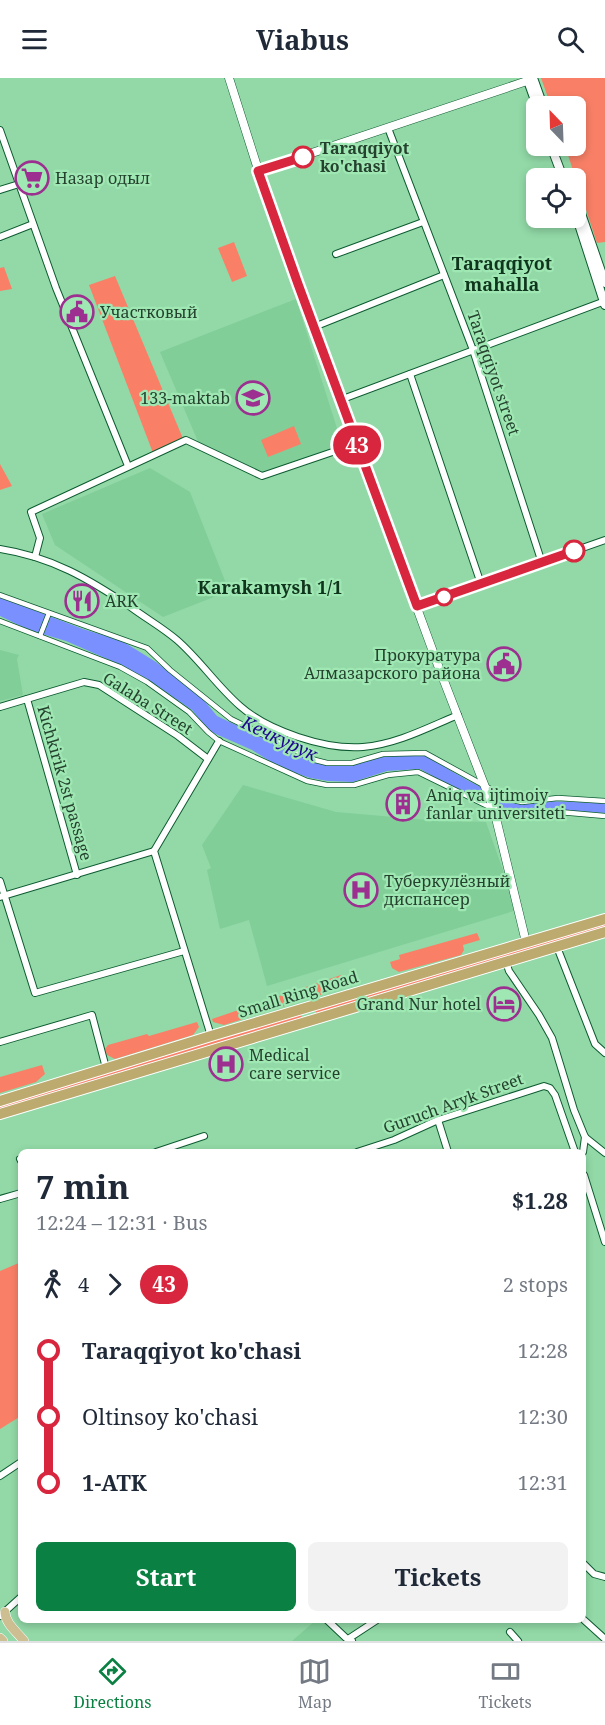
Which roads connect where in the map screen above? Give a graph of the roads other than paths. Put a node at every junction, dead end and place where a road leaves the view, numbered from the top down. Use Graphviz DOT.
graph roads {
  1 [pos="229,78"];
  2 [pos="530,79"];
  3 [pos="534,96"];
  4 [pos="538,96"];
  5 [pos="387,128"];
  6 [pos="0,130"];
  7 [pos="2,143"];
  8 [pos="258,171"];
  9 [pos="19,184"];
  10 [pos="0,190"];
  11 [pos="423,222"];
  12 [pos="33,224"];
  13 [pos="580,228"];
  14 [pos="586,228"];
  15 [pos="0,237"];
  16 [pos="336,254"];
  17 [pos="444,275"];
  18 [pos="605,283"];
  19 [pos="604,302"];
  20 [pos="314,327"];
  21 [pos="473,350"];
  22 [pos="410,374"];
  23 [pos="340,399"];
  24 [pos="356,444"];
  25 [pos="128,466"];
  26 [pos="605,540"];
  27 [pos="0,549"];
  28 [pos="35,557"];
  29 [pos="542,563"];
  30 [pos="481,584"];
  31 [pos="0,595"];
  32 [pos="417,606"];
  33 [pos="49,614"];
  34 [pos="0,621"];
  35 [pos="40,636"];
  36 [pos="27,699"];
  37 [pos="0,707"];
  38 [pos="458,715"];
  39 [pos="219,741"];
  40 [pos="208,759"];
  41 [pos="484,784"];
  42 [pos="605,801"];
  43 [pos="494,810"];
  44 [pos="605,816"];
  45 [pos="154,851"];
  46 [pos="77,875"];
  47 [pos="0,881"];
  48 [pos="2,896"];
  49 [pos="605,919"];
  50 [pos="605,932"];
  51 [pos="526,942"];
  52 [pos="557,947"];
  53 [pos="184,951"];
  54 [pos="506,962"];
  55 [pos="310,1006"];
  56 [pos="314,1020"];
  57 [pos="211,1036"];
  58 [pos="0,1042"];
  59 [pos="605,1053"];
  60 [pos="106,1068"];
  61 [pos="0,1101"];
  62 [pos="0,1114"];
  63 [pos="438,1120"];
  64 [pos="204,1136"];
  65 [pos="585,1137"];
  66 [pos="165,1149"];
  67 [pos="366,1149"];
  68 [pos="447,1149"];
  69 [pos="574,1149"];
  70 [pos="584,1149"];
  71 [pos="605,1153"];
  72 [pos="586,1181"];
  73 [pos="18,1194"];
  74 [pos="0,1199"];
  75 [pos="605,1242"];
  76 [pos="18,1464"];
  77 [pos="0,1476"];
  78 [pos="586,1565"];
  79 [pos="605,1577"];
  80 [pos="18,1600"];
  81 [pos="2,1614"];
  82 [pos="586,1622"];
  83 [pos="330,1623"];
  84 [pos="373,1623"];
  85 [pos="510,1632"];
  86 [pos="0,1638"];
  87 [pos="605,1639"];
  88 [pos="350,1640"];
  89 [pos="3,1641"];
  90 [pos="24,1641"];
  91 [pos="518,1641"];
  1 -- 8 [label="street"];
  2 -- 3 [label="main road"];
  2 -- 4 [label="main road"];
  2 -- 5 [label="street"];
  5 -- 8 [label="street"];
  5 -- 11 [label="street, Taraqqiyot street"];
  6 -- 7 [label="street"];
  7 -- 9 [label="street"];
  8 -- 20 [label="street"];
  9 -- 10 [label="street"];
  9 -- 12 [label="street"];
  11 -- 16 [label="street"];
  11 -- 17 [label="street, Taraqqiyot street"];
  12 -- 15 [label="street"];
  12 -- 25 [label="street"];
  13 -- 19 [label="main road"];
  14 -- 18 [label="main road"];
  17 -- 20 [label="street"];
  17 -- 21 [label="street, Taraqqiyot street"];
  19 -- 21 [label="street"];
  20 -- 23 [label="street"];
  21 -- 22 [label="street"];
  21 -- 29 [label="street, Taraqqiyot street"];
  22 -- 23 [label="street"];
  22 -- 30 [label="street"];
  23 -- 24 [label="street"];
  24 -- 25 [label="street"];
  24 -- 32 [label="street"];
  25 -- 28 [label="street"];
  26 -- 29 [label="street"];
  27 -- 28 [label="street"];
  28 -- 38 [label="street"];
  29 -- 30 [label="street"];
  30 -- 32 [label="street"];
  31 -- 33 [label="street"];
  32 -- 38 [label="street"];
  33 -- 35 [label="street"];
  33 -- 41 [label="street"];
  34 -- 35 [label="street"];
  35 -- 39 [label="street"];
  36 -- 37 [label="street, Galaba Street"];
  36 -- 40 [label="street, Galaba Street"];
  36 -- 46 [label="street, Kichkirik 2st passage"];
  38 -- 41 [label="street"];
  39 -- 40 [label="street"];
  39 -- 43 [label="street"];
  40 -- 45 [label="street"];
  41 -- 42 [label="street"];
  41 -- 43 [label="street"];
  43 -- 44 [label="street"];
  43 -- 51 [label="street"];
  45 -- 46 [label="street"];
  45 -- 53 [label="street"];
  46 -- 48 [label="street"];
  47 -- 48 [label="street"];
  48 -- 53 [label="street"];
  49 -- 51 [label="highway, Small Ring Road"];
  50 -- 52 [label="highway, Small Ring Road"];
  51 -- 55 [label="highway, Small Ring Road"];
  52 -- 54 [label="highway, Small Ring Road"];
  52 -- 59 [label="street"];
  53 -- 57 [label="street"];
  54 -- 56 [label="highway, Small Ring Road"];
  54 -- 65 [label="street"];
  55 -- 56 [label="highway"];
  55 -- 57 [label="highway, Small Ring Road"];
  56 -- 62 [label="highway, Small Ring Road"];
  57 -- 60 [label="highway, Small Ring Road"];
  58 -- 60 [label="street"];
  60 -- 61 [label="highway, Small Ring Road"];
  63 -- 67 [label="street, Guruch Aryk Street"];
  63 -- 68 [label="street"];
  63 -- 69 [label="street, Guruch Aryk Street"];
  64 -- 66 [label="street"];
  65 -- 70 [label="street"];
  65 -- 71 [label="street"];
  72 -- 75 [label="street"];
  73 -- 74 [label="street"];
  76 -- 77 [label="street"];
  78 -- 79 [label="street"];
  80 -- 81 [label="street"];
  81 -- 90 [label="main road"];
  82 -- 87 [label="street"];
  83 -- 88 [label="street"];
  84 -- 88 [label="street"];
  85 -- 91 [label="street"];
  86 -- 89 [label="main road"];
}
